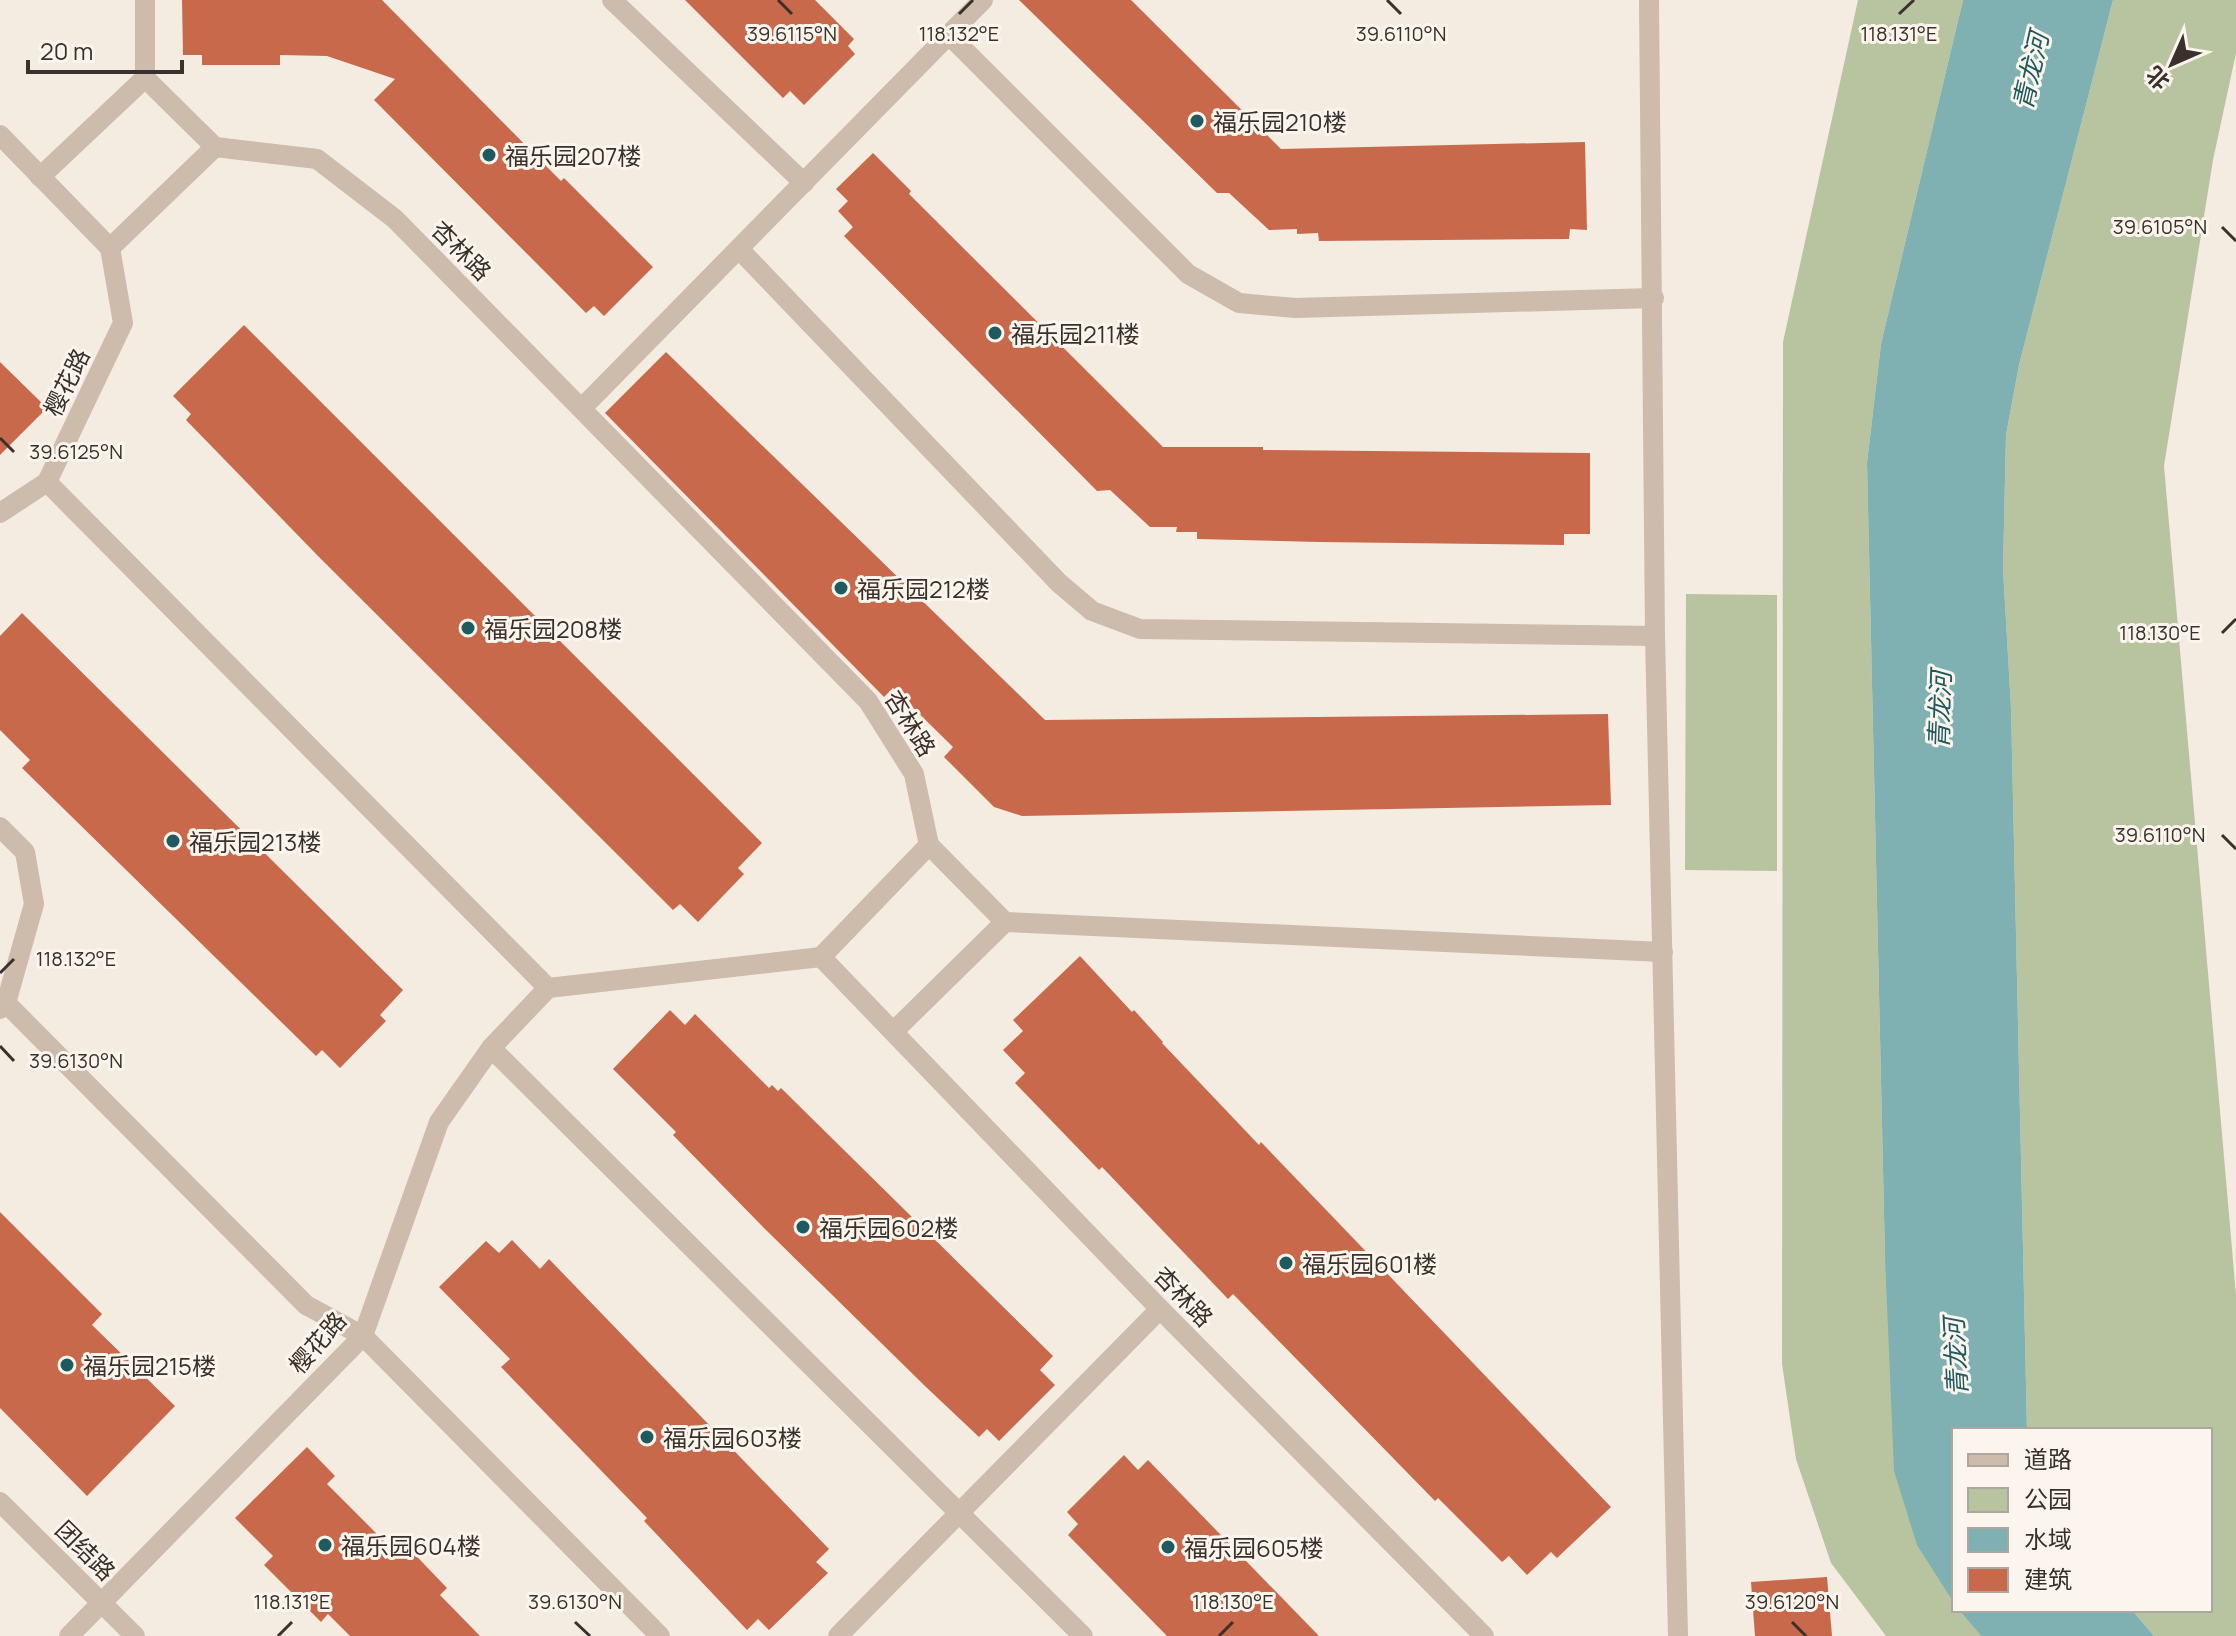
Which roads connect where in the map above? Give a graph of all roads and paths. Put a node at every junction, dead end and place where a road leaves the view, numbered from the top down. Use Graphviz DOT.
graph roads {
  1 [pos="145,0"];
  2 [pos="612,0"];
  3 [pos="983,0"];
  4 [pos="1649,0"];
  5 [pos="949,35"];
  6 [pos="145,78"];
  7 [pos="0,135"];
  8 [pos="215,147"];
  9 [pos="40,177"];
  10 [pos="804,183"];
  11 [pos="110,248"];
  12 [pos="739,249"];
  13 [pos="1654,298"];
  14 [pos="582,408"];
  15 [pos="47,482"];
  16 [pos="0,513"];
  17 [pos="1655,636"];
  18 [pos="0,827"];
  19 [pos="929,845"];
  20 [pos="1005,922"];
  21 [pos="1663,952"];
  22 [pos="821,957"];
  23 [pos="548,988"];
  24 [pos="3,1006"];
  25 [pos="894,1031"];
  26 [pos="491,1048"];
  27 [pos="1160,1309"];
  28 [pos="363,1336"];
  29 [pos="0,1502"];
  30 [pos="959,1515"];
  31 [pos="102,1603"];
  32 [pos="69,1636"];
  33 [pos="135,1636"];
  34 [pos="660,1636"];
  35 [pos="838,1636"];
  36 [pos="1083,1636"];
  37 [pos="1484,1636"];
  38 [pos="1678,1636"];
  1 -- 6 [label="street"];
  2 -- 10 [label="street"];
  3 -- 5 [label="street"];
  4 -- 13 [label="street"];
  5 -- 10 [label="street"];
  5 -- 13 [label="street"];
  6 -- 8 [label="street"];
  6 -- 9 [label="street"];
  7 -- 9 [label="street"];
  8 -- 11 [label="street"];
  8 -- 14 [label="street, 杏林路"];
  9 -- 11 [label="street"];
  10 -- 12 [label="street"];
  11 -- 15 [label="street, 樱花路"];
  12 -- 14 [label="street"];
  12 -- 17 [label="street"];
  13 -- 17 [label="street"];
  14 -- 19 [label="street, 杏林路"];
  15 -- 16 [label="street"];
  15 -- 23 [label="street"];
  17 -- 21 [label="street"];
  18 -- 24 [label="street"];
  19 -- 20 [label="street"];
  19 -- 22 [label="street"];
  20 -- 21 [label="street"];
  20 -- 25 [label="street"];
  21 -- 38 [label="street"];
  22 -- 23 [label="street"];
  22 -- 25 [label="street, 杏林路"];
  23 -- 26 [label="street, 樱花路"];
  24 -- 28 [label="street"];
  25 -- 27 [label="street, 杏林路"];
  26 -- 28 [label="street, 樱花路"];
  26 -- 30 [label="street"];
  27 -- 30 [label="street"];
  27 -- 37 [label="street, 杏林路"];
  28 -- 31 [label="street, 樱花路"];
  28 -- 34 [label="street"];
  29 -- 31 [label="street, 团结路"];
  30 -- 35 [label="street"];
  30 -- 36 [label="street"];
  31 -- 32 [label="street, 樱花路"];
  31 -- 33 [label="street, 团结路"];
}
